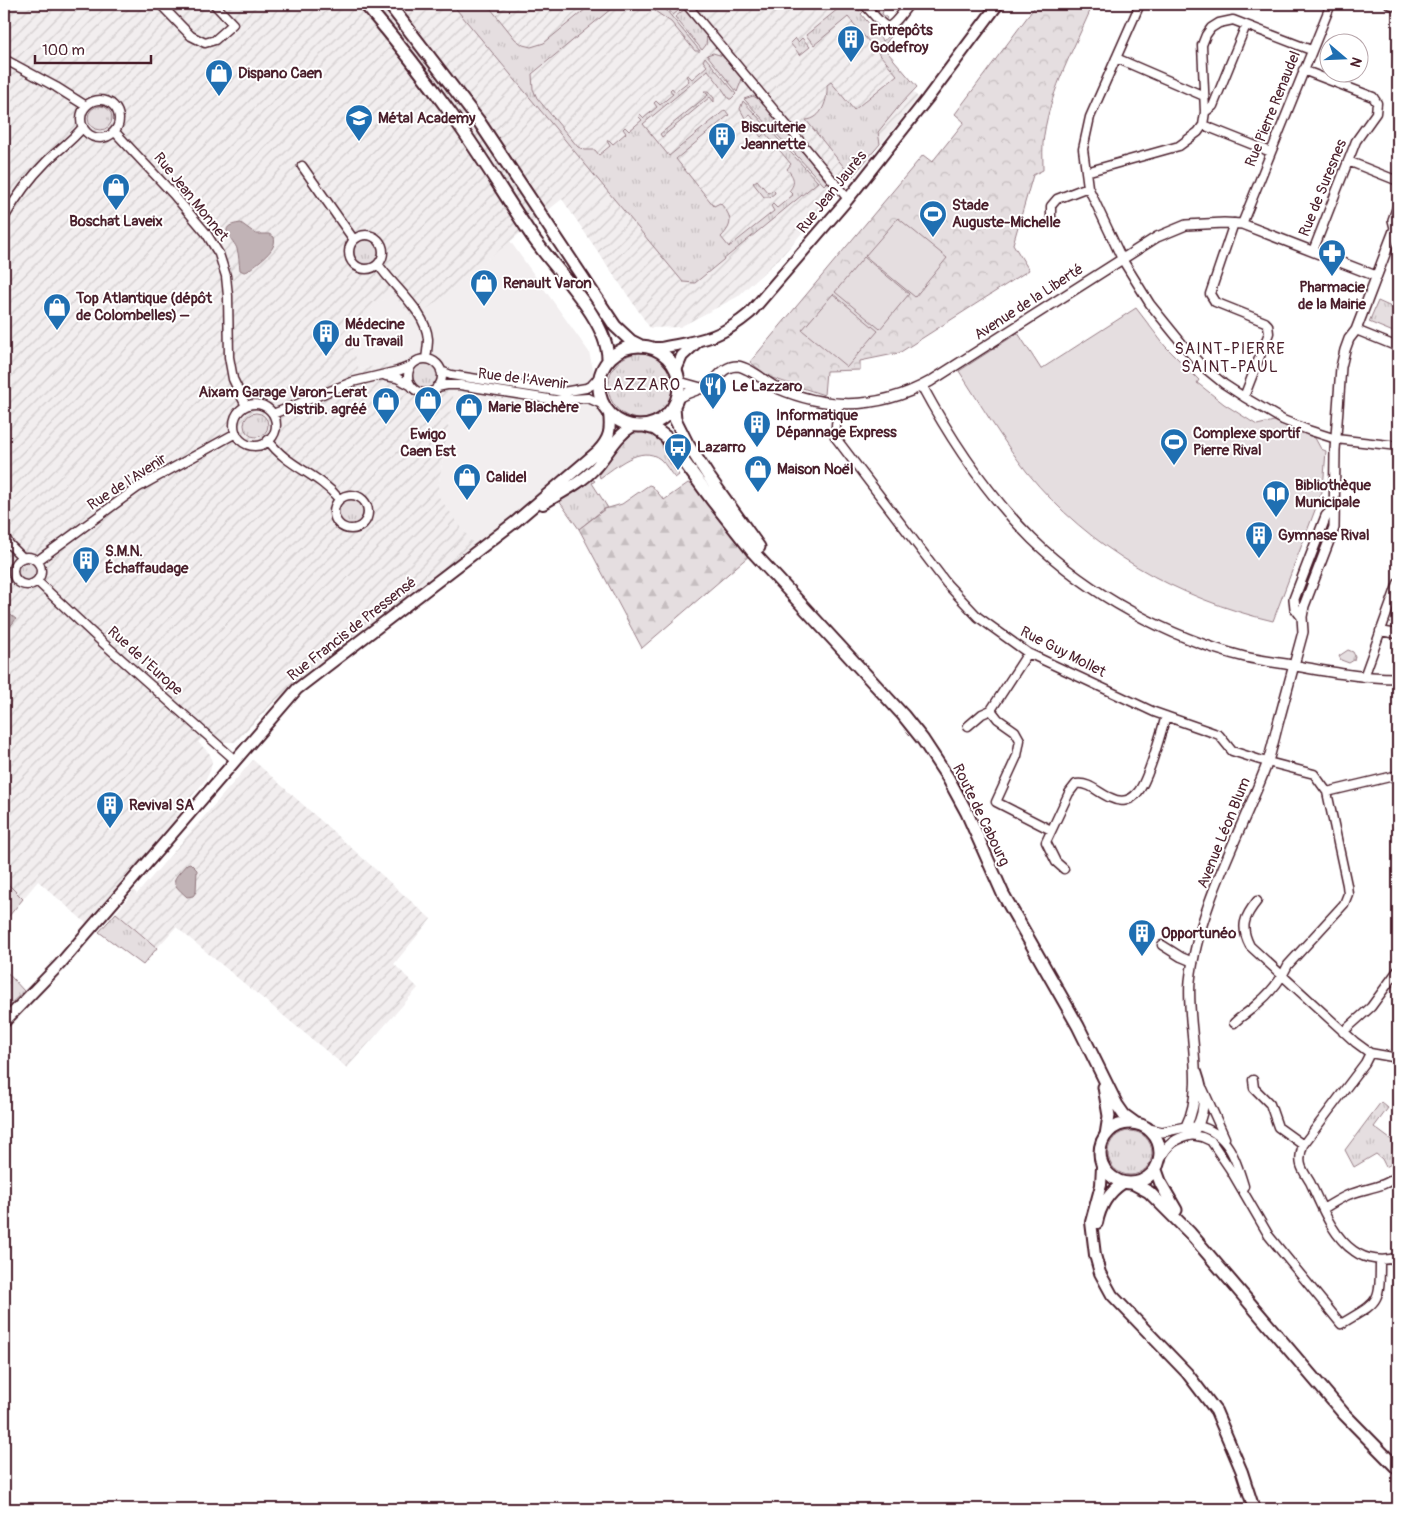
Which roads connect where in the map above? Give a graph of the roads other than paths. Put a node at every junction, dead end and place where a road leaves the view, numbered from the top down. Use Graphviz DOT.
graph roads {
  1 [pos="160,4"];
  2 [pos="214,4"];
  3 [pos="366,4"];
  4 [pos="389,4"];
  5 [pos="686,4"];
  6 [pos="864,4"];
  7 [pos="909,4"];
  8 [pos="998,4"];
  9 [pos="1140,4"];
  10 [pos="1331,4"];
  11 [pos="1389,4"];
  12 [pos="1398,7"];
  13 [pos="1246,25"];
  14 [pos="1311,50"];
  15 [pos="1116,58"];
  16 [pos="4,59"];
  17 [pos="1303,70"];
  18 [pos="1204,96"];
  19 [pos="86,106"];
  20 [pos="1204,112"];
  21 [pos="1202,125"];
  22 [pos="83,127"];
  23 [pos="115,132"];
  24 [pos="1271,152"];
  25 [pos="1348,161"];
  26 [pos="302,166"];
  27 [pos="1086,172"];
  28 [pos="1398,181"];
  29 [pos="1088,187"];
  30 [pos="848,199"];
  31 [pos="1398,206"];
  32 [pos="4,218"];
  33 [pos="1054,223"];
  34 [pos="1238,224"];
  35 [pos="1396,228"];
  36 [pos="354,240"];
  37 [pos="1313,251"];
  38 [pos="1122,259"];
  39 [pos="378,264"];
  40 [pos="1376,276"];
  41 [pos="1356,330"];
  42 [pos="698,342"];
  43 [pos="639,345"];
  44 [pos="1398,347"];
  45 [pos="654,348"];
  46 [pos="426,359"];
  47 [pos="608,360"];
  48 [pos="411,366"];
  49 [pos="441,370"];
  50 [pos="382,375"];
  51 [pos="678,375"];
  52 [pos="600,376"];
  53 [pos="410,384"];
  54 [pos="922,386"];
  55 [pos="438,388"];
  56 [pos="701,388"];
  57 [pos="1244,397"];
  58 [pos="676,402"];
  59 [pos="838,404"];
  60 [pos="246,406"];
  61 [pos="606,409"];
  62 [pos="273,414"];
  63 [pos="639,426"];
  64 [pos="236,433"];
  65 [pos="1336,439"];
  66 [pos="268,440"];
  67 [pos="1398,446"];
  68 [pos="339,499"];
  69 [pos="514,522"];
  70 [pos="4,535"];
  71 [pos="23,558"];
  72 [pos="37,561"];
  73 [pos="37,581"];
  74 [pos="1398,583"];
  75 [pos="793,595"];
  76 [pos="1380,631"];
  77 [pos="1398,634"];
  78 [pos="1028,654"];
  79 [pos="1294,666"];
  80 [pos="1364,677"];
  81 [pos="1398,678"];
  82 [pos="991,710"];
  83 [pos="1166,716"];
  84 [pos="968,726"];
  85 [pos="235,760"];
  86 [pos="1268,762"];
  87 [pos="1398,775"];
  88 [pos="1326,792"];
  89 [pos="1051,830"];
  90 [pos="1064,869"];
  91 [pos="1257,901"];
  92 [pos="1164,949"];
  93 [pos="1193,962"];
  94 [pos="1398,970"];
  95 [pos="1283,976"];
  96 [pos="4,1022"];
  97 [pos="1234,1023"];
  98 [pos="1344,1032"];
  99 [pos="1370,1053"];
  100 [pos="1398,1058"];
  101 [pos="1194,1063"];
  102 [pos="1102,1076"];
  103 [pos="1253,1080"];
  104 [pos="1201,1083"];
  105 [pos="1135,1123"];
  106 [pos="1186,1126"];
  107 [pos="1197,1126"];
  108 [pos="1149,1129"];
  109 [pos="1191,1135"];
  110 [pos="1105,1137"];
  111 [pos="1227,1142"];
  112 [pos="1303,1146"];
  113 [pos="1158,1164"];
  114 [pos="1102,1166"];
  115 [pos="1398,1175"];
  116 [pos="1128,1183"];
  117 [pos="1246,1195"];
  118 [pos="1323,1209"];
  119 [pos="1190,1233"];
  120 [pos="1093,1239"];
  121 [pos="1395,1258"];
  122 [pos="1380,1260"];
  123 [pos="1398,1469"];
  124 [pos="1254,1509"];
  1 -- 2 [label="street"];
  3 -- 47 [label="main road"];
  4 -- 43 [label="main road"];
  5 -- 30 [label="street"];
  6 -- 7 [label="street"];
  8 -- 30 [label="main road, Rue Jean Jaurès"];
  9 -- 15 [label="street"];
  10 -- 14 [label="street, Rue Pierre Renaudel"];
  11 -- 12 [label="street"];
  13 -- 14 [label="street"];
  13 -- 18 [label="street"];
  13 -- 20 [label="street"];
  14 -- 17 [label="street, Rue Pierre Renaudel"];
  15 -- 18 [label="street"];
  15 -- 27 [label="street"];
  16 -- 19 [label="street"];
  17 -- 24 [label="street, Rue Pierre Renaudel"];
  17 -- 25 [label="street, Rue de Suresnes"];
  18 -- 20 [label="street"];
  19 -- 22 [label="street"];
  19 -- 23 [label="street"];
  20 -- 21 [label="street"];
  21 -- 24 [label="street"];
  21 -- 27 [label="street"];
  22 -- 23 [label="street"];
  22 -- 32 [label="street"];
  23 -- 60 [label="street, Rue Jean Monnet"];
  24 -- 34 [label="street, Rue Pierre Renaudel"];
  25 -- 28 [label="street"];
  25 -- 37 [label="street, Rue de Suresnes"];
  26 -- 36 [label="street"];
  27 -- 29 [label="street"];
  29 -- 33 [label="street"];
  29 -- 38 [label="street"];
  30 -- 42 [label="main road, Rue Jean Jaurès"];
  31 -- 35 [label="street"];
  34 -- 37 [label="street, Avenue de la Liberté"];
  34 -- 38 [label="street, Avenue de la Liberté"];
  34 -- 57 [label="street, Rue Pierre Renaudel"];
  35 -- 40 [label="street, Avenue Léon Blum"];
  36 -- 39 [label="street"];
  36 -- 39 [label="street"];
  37 -- 40 [label="street, Avenue de la Liberté"];
  38 -- 54 [label="street, Avenue de la Liberté"];
  38 -- 57 [label="street"];
  39 -- 46 [label="street"];
  40 -- 41 [label="street, Avenue Léon Blum"];
  41 -- 44 [label="street"];
  41 -- 65 [label="street, Avenue Léon Blum"];
  42 -- 45 [label="main road, Rue Jean Jaurès"];
  42 -- 51 [label="main road"];
  43 -- 45 [label="main road"];
  43 -- 47 [label="main road"];
  45 -- 51 [label="main road"];
  46 -- 48 [label="street"];
  46 -- 49 [label="street"];
  47 -- 52 [label="main road"];
  48 -- 50 [label="street"];
  48 -- 53 [label="street"];
  49 -- 52 [label="street, Rue de l'Avenir"];
  49 -- 55 [label="street"];
  50 -- 53 [label="street"];
  50 -- 62 [label="street"];
  51 -- 56 [label="street"];
  51 -- 58 [label="main road"];
  52 -- 61 [label="main road"];
  53 -- 55 [label="street"];
  54 -- 59 [label="street, Avenue de la Liberté"];
  54 -- 79 [label="street"];
  55 -- 61 [label="street, Rue de l'Avenir"];
  56 -- 58 [label="street, Avenue de la Liberté"];
  56 -- 59 [label="street, Avenue de la Liberté"];
  57 -- 65 [label="street"];
  58 -- 63 [label="main road"];
  58 -- 75 [label="main road"];
  59 -- 78 [label="street, Rue Guy Mollet"];
  60 -- 62 [label="street"];
  60 -- 64 [label="street"];
  61 -- 63 [label="main road"];
  61 -- 69 [label="main road"];
  62 -- 66 [label="street"];
  63 -- 69 [label="main road"];
  63 -- 75 [label="main road"];
  64 -- 66 [label="street"];
  64 -- 72 [label="street, Rue de l'Avenir"];
  65 -- 67 [label="street"];
  65 -- 79 [label="street, Avenue Léon Blum"];
  66 -- 68 [label="street"];
  68 -- 68 [label="street"];
  69 -- 85 [label="main road, Rue Francis de Pressensé"];
  70 -- 71 [label="street"];
  71 -- 72 [label="street"];
  71 -- 73 [label="street"];
  72 -- 73 [label="street"];
  73 -- 85 [label="street, Rue de l'Europe"];
  74 -- 76 [label="street"];
  75 -- 102 [label="main road, Route de Cabourg"];
  76 -- 77 [label="street"];
  76 -- 80 [label="street"];
  78 -- 82 [label="street"];
  78 -- 83 [label="street, Rue Guy Mollet"];
  79 -- 80 [label="street"];
  79 -- 86 [label="street, Avenue Léon Blum"];
  80 -- 81 [label="street"];
  82 -- 84 [label="street"];
  82 -- 89 [label="street"];
  83 -- 86 [label="street, Rue Guy Mollet"];
  83 -- 89 [label="street"];
  85 -- 96 [label="main road, Rue Francis de Pressensé"];
  86 -- 88 [label="street, Rue Guy Mollet"];
  86 -- 93 [label="street, Avenue Léon Blum"];
  87 -- 88 [label="street"];
  88 -- 95 [label="street"];
  89 -- 90 [label="street"];
  91 -- 95 [label="street"];
  92 -- 93 [label="street"];
  93 -- 101 [label="street, Avenue Léon Blum"];
  94 -- 98 [label="street"];
  95 -- 97 [label="street"];
  95 -- 98 [label="street"];
  98 -- 99 [label="street"];
  99 -- 100 [label="street"];
  99 -- 112 [label="street"];
  101 -- 104 [label="street, Avenue Léon Blum"];
  101 -- 106 [label="street, Avenue Léon Blum"];
  102 -- 105 [label="main road"];
  102 -- 110 [label="main road"];
  103 -- 112 [label="street"];
  104 -- 107 [label="street, Avenue Léon Blum"];
  104 -- 111 [label="street"];
  105 -- 108 [label="main road"];
  105 -- 110 [label="main road"];
  106 -- 107 [label="street"];
  106 -- 108 [label="street"];
  107 -- 109 [label="street, Avenue Léon Blum"];
  107 -- 111 [label="street"];
  108 -- 113 [label="main road"];
  109 -- 113 [label="street"];
  109 -- 117 [label="street"];
  110 -- 114 [label="main road"];
  111 -- 117 [label="street"];
  112 -- 118 [label="street"];
  113 -- 116 [label="main road"];
  113 -- 119 [label="main road"];
  114 -- 116 [label="main road"];
  114 -- 120 [label="main road"];
  115 -- 118 [label="street"];
  116 -- 119 [label="main road"];
  116 -- 120 [label="main road"];
  117 -- 122 [label="street"];
  118 -- 122 [label="street"];
  119 -- 123 [label="main road"];
  120 -- 124 [label="main road"];
  121 -- 122 [label="street"];
}
